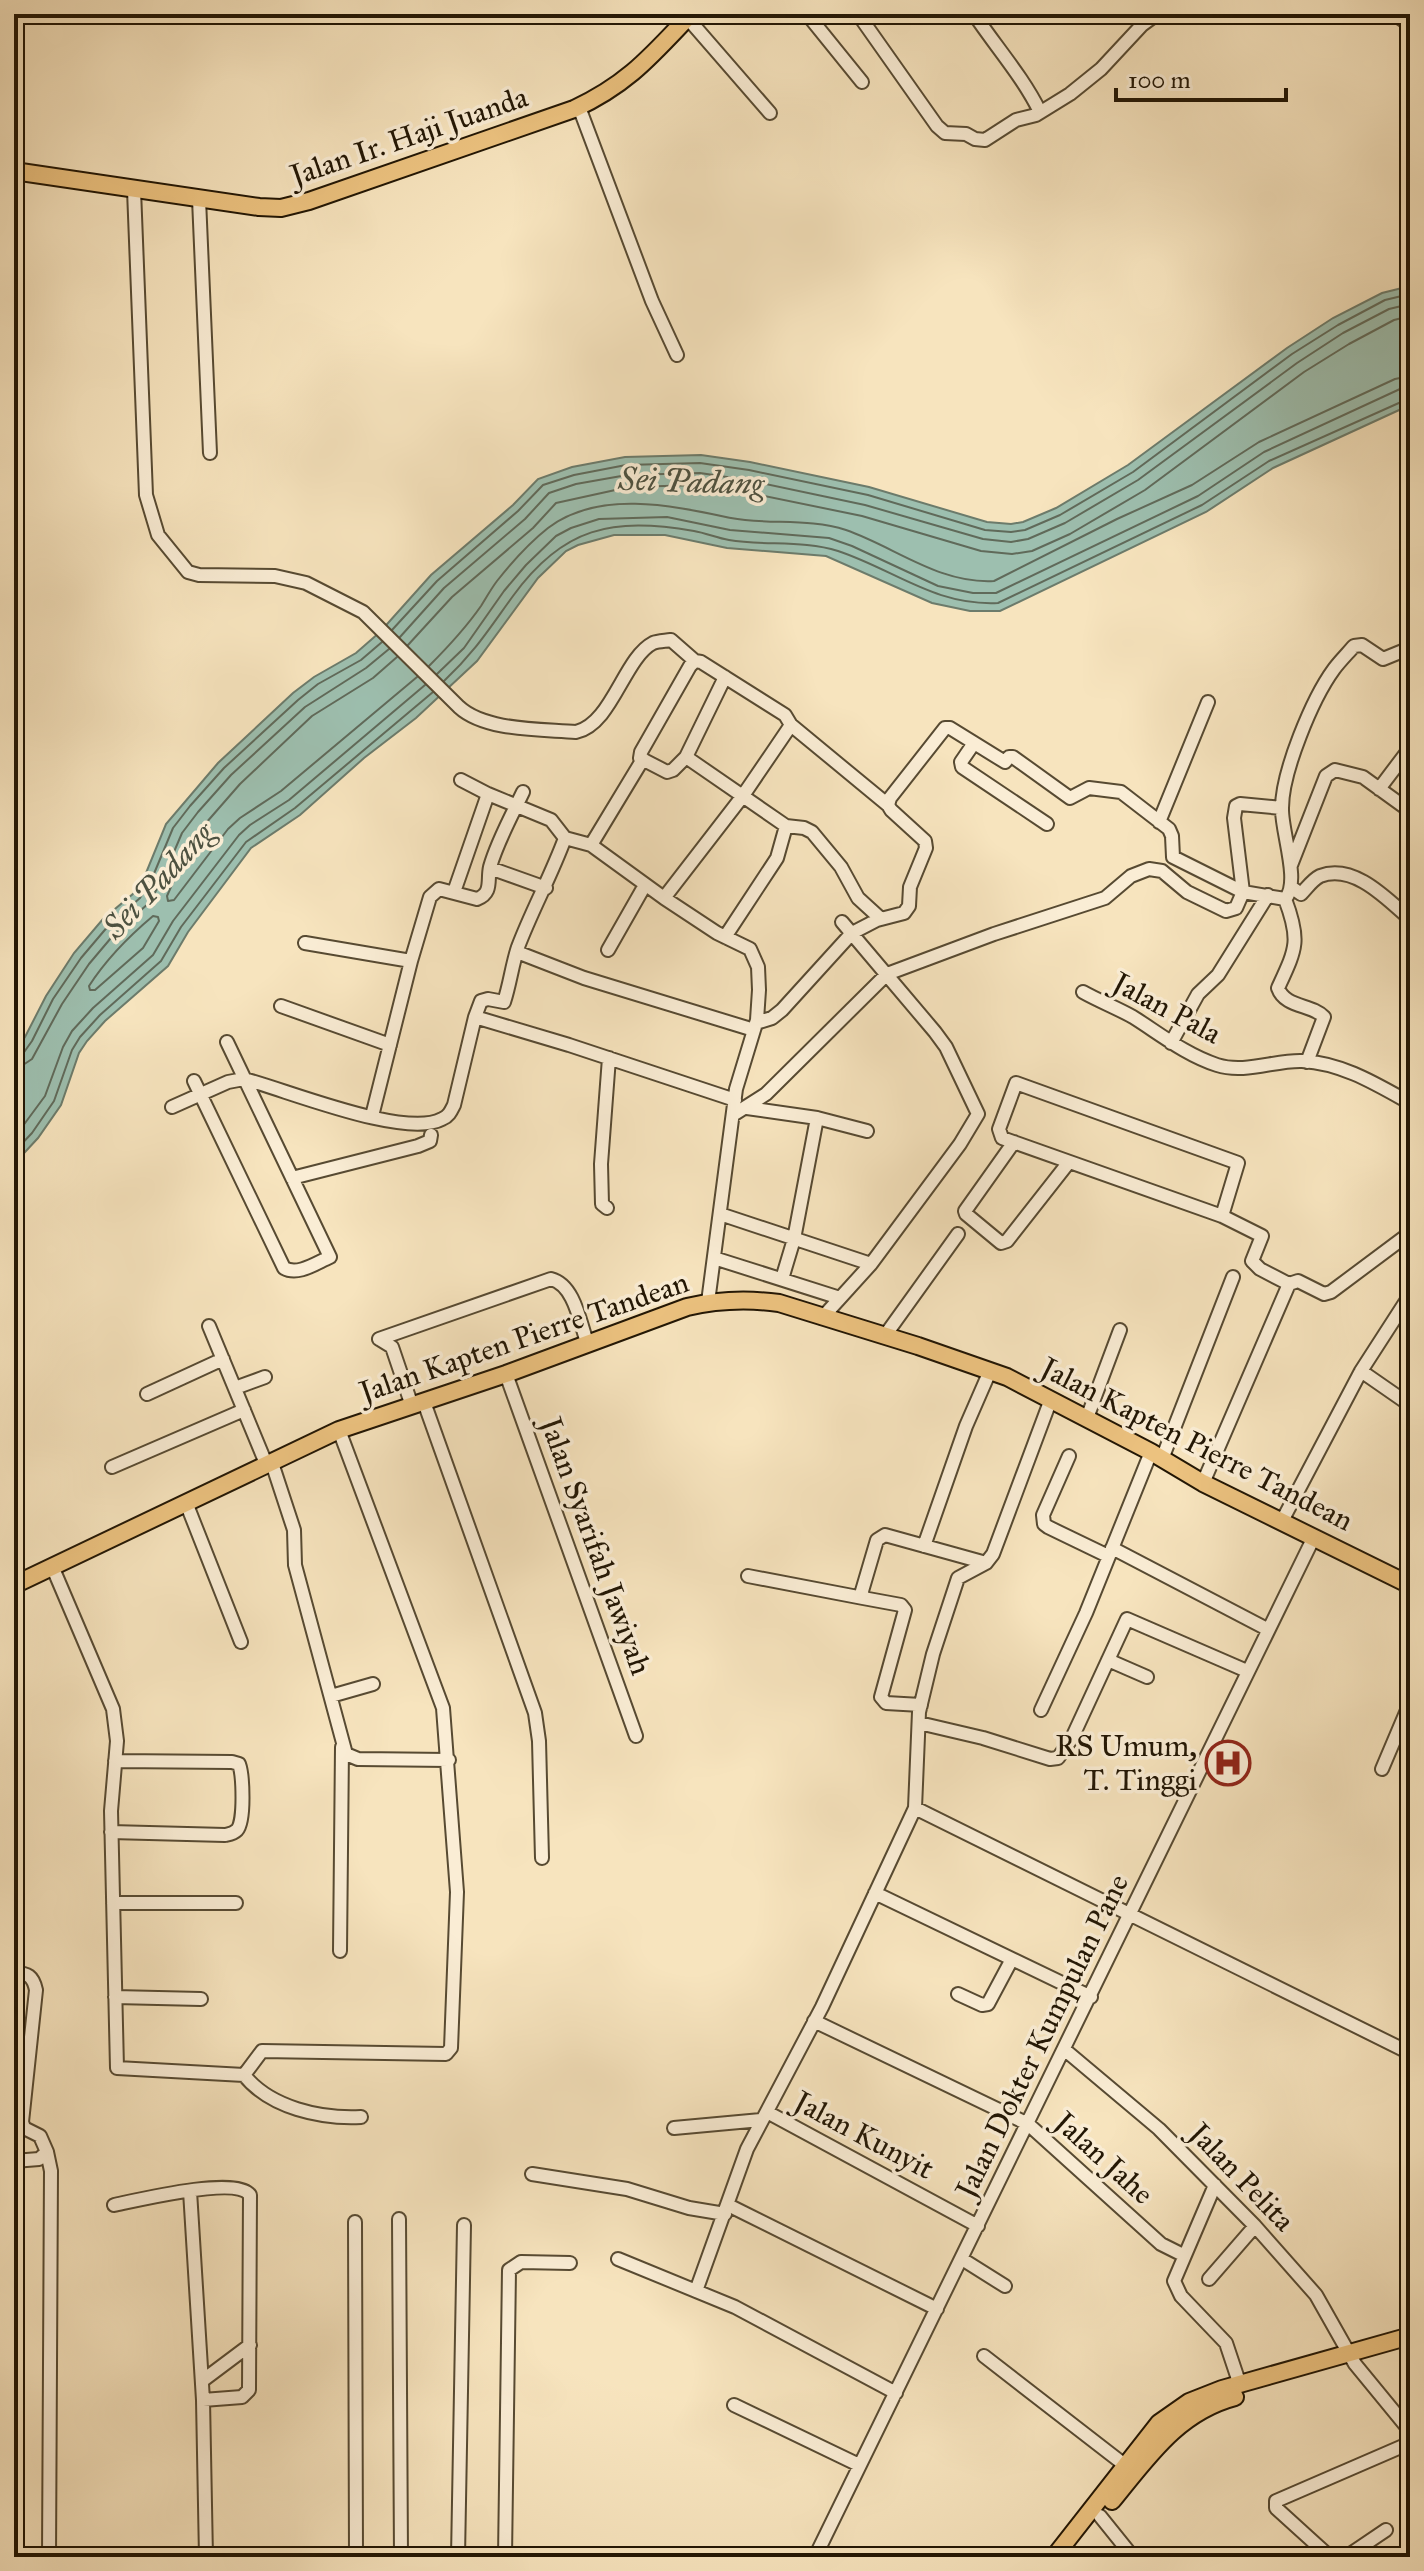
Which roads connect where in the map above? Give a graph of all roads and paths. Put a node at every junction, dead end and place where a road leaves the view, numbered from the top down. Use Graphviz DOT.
graph roads {
  1 [pos="807,14"];
  2 [pos="858,14"];
  3 [pos="974,14"];
  4 [pos="1157,14"];
  5 [pos="1394,14"];
  6 [pos="687,15"];
  7 [pos="1410,25"];
  8 [pos="862,82"];
  9 [pos="579,107"];
  10 [pos="1040,112"];
  11 [pos="770,113"];
  12 [pos="14,171"];
  13 [pos="134,190"];
  14 [pos="199,199"];
  15 [pos="677,355"];
  16 [pos="210,453"];
  17 [pos="1410,648"];
  18 [pos="695,661"];
  19 [pos="725,677"];
  20 [pos="1208,702"];
  21 [pos="791,725"];
  22 [pos="974,743"];
  23 [pos="1410,748"];
  24 [pos="686,757"];
  25 [pos="643,759"];
  26 [pos="1005,762"];
  27 [pos="461,780"];
  28 [pos="991,786"];
  29 [pos="1379,789"];
  30 [pos="523,792"];
  31 [pos="488,794"];
  32 [pos="742,797"];
  33 [pos="888,805"];
  34 [pos="516,806"];
  35 [pos="1282,808"];
  36 [pos="1410,811"];
  37 [pos="1159,822"];
  38 [pos="1047,824"];
  39 [pos="786,826"];
  40 [pos="565,838"];
  41 [pos="591,845"];
  42 [pos="490,868"];
  43 [pos="1290,868"];
  44 [pos="645,885"];
  45 [pos="1291,887"];
  46 [pos="546,888"];
  47 [pos="454,892"];
  48 [pos="1243,892"];
  49 [pos="1268,895"];
  50 [pos="664,898"];
  51 [pos="1285,899"];
  52 [pos="881,919"];
  53 [pos="1410,919"];
  54 [pos="842,922"];
  55 [pos="852,933"];
  56 [pos="725,937"];
  57 [pos="305,943"];
  58 [pos="608,950"];
  59 [pos="517,952"];
  60 [pos="411,961"];
  61 [pos="887,974"];
  62 [pos="1083,992"];
  63 [pos="281,1006"];
  64 [pos="475,1017"];
  65 [pos="755,1027"];
  66 [pos="227,1042"];
  67 [pos="1171,1043"];
  68 [pos="390,1045"];
  69 [pos="609,1058"];
  70 [pos="1307,1062"];
  71 [pos="244,1079"];
  72 [pos="194,1081"];
  73 [pos="200,1094"];
  74 [pos="735,1100"];
  75 [pos="1410,1103"];
  76 [pos="172,1107"];
  77 [pos="747,1108"];
  78 [pos="733,1115"];
  79 [pos="372,1116"];
  80 [pos="817,1118"];
  81 [pos="867,1131"];
  82 [pos="431,1135"];
  83 [pos="1014,1142"];
  84 [pos="1069,1162"];
  85 [pos="292,1178"];
  86 [pos="607,1208"];
  87 [pos="720,1214"];
  88 [pos="1222,1216"];
  89 [pos="1410,1233"];
  90 [pos="958,1234"];
  91 [pos="794,1239"];
  92 [pos="714,1258"];
  93 [pos="871,1264"];
  94 [pos="1233,1277"];
  95 [pos="782,1279"];
  96 [pos="1289,1284"];
  97 [pos="1410,1295"];
  98 [pos="840,1298"];
  99 [pos="708,1302"];
  100 [pos="822,1318"];
  101 [pos="209,1326"];
  102 [pos="1120,1330"];
  103 [pos="884,1337"];
  104 [pos="588,1345"];
  105 [pos="223,1359"];
  106 [pos="990,1371"];
  107 [pos="1361,1371"];
  108 [pos="506,1374"];
  109 [pos="265,1377"];
  110 [pos="235,1388"];
  111 [pos="147,1394"];
  112 [pos="1051,1399"];
  113 [pos="418,1404"];
  114 [pos="1410,1405"];
  115 [pos="244,1410"];
  116 [pos="1087,1418"];
  117 [pos="339,1430"];
  118 [pos="1069,1456"];
  119 [pos="1157,1456"];
  120 [pos="270,1465"];
  121 [pos="112,1467"];
  122 [pos="1203,1483"];
  123 [pos="187,1505"];
  124 [pos="1282,1521"];
  125 [pos="1314,1537"];
  126 [pos="924,1546"];
  127 [pos="1110,1552"];
  128 [pos="986,1563"];
  129 [pos="52,1566"];
  130 [pos="748,1576"];
  131 [pos="14,1585"];
  132 [pos="1410,1585"];
  133 [pos="863,1598"];
  134 [pos="1267,1629"];
  135 [pos="241,1642"];
  136 [pos="1108,1660"];
  137 [pos="1247,1671"];
  138 [pos="1147,1677"];
  139 [pos="373,1684"];
  140 [pos="331,1696"];
  141 [pos="1410,1703"];
  142 [pos="921,1705"];
  143 [pos="1041,1710"];
  144 [pos="919,1723"];
  145 [pos="636,1736"];
  146 [pos="342,1744"];
  147 [pos="449,1760"];
  148 [pos="115,1761"];
  149 [pos="1382,1769"];
  150 [pos="915,1808"];
  151 [pos="111,1832"];
  152 [pos="542,1858"];
  153 [pos="875,1893"];
  154 [pos="113,1903"];
  155 [pos="236,1903"];
  156 [pos="1130,1916"];
  157 [pos="340,1951"];
  158 [pos="1012,1959"];
  159 [pos="14,1973"];
  160 [pos="958,1994"];
  161 [pos="115,1997"];
  162 [pos="1091,1997"];
  163 [pos="201,1999"];
  164 [pos="814,2021"];
  165 [pos="1065,2050"];
  166 [pos="1410,2052"];
  167 [pos="20,2061"];
  168 [pos="244,2075"];
  169 [pos="19,2096"];
  170 [pos="764,2116"];
  171 [pos="361,2117"];
  172 [pos="1028,2124"];
  173 [pos="674,2128"];
  174 [pos="47,2152"];
  175 [pos="14,2161"];
  176 [pos="532,2174"];
  177 [pos="1215,2185"];
  178 [pos="190,2191"];
  179 [pos="114,2205"];
  180 [pos="727,2209"];
  181 [pos="399,2219"];
  182 [pos="355,2222"];
  183 [pos="464,2225"];
  184 [pos="978,2226"];
  185 [pos="1255,2226"];
  186 [pos="1183,2255"];
  187 [pos="618,2259"];
  188 [pos="962,2259"];
  189 [pos="570,2263"];
  190 [pos="1209,2279"];
  191 [pos="1005,2286"];
  192 [pos="696,2291"];
  193 [pos="937,2309"];
  194 [pos="1410,2336"];
  195 [pos="250,2345"];
  196 [pos="1410,2347"];
  197 [pos="984,2356"];
  198 [pos="1352,2359"];
  199 [pos="202,2381"];
  200 [pos="1240,2385"];
  201 [pos="896,2393"];
  202 [pos="203,2400"];
  203 [pos="734,2405"];
  204 [pos="1410,2431"];
  205 [pos="1410,2443"];
  206 [pos="859,2465"];
  207 [pos="1126,2466"];
  208 [pos="1100,2516"];
  209 [pos="1386,2530"];
  210 [pos="1080,2531"];
  211 [pos="758,2556"];
  212 [pos="49,2557"];
  213 [pos="206,2557"];
  214 [pos="356,2557"];
  215 [pos="401,2557"];
  216 [pos="458,2557"];
  217 [pos="505,2557"];
  218 [pos="688,2557"];
  219 [pos="794,2557"];
  220 [pos="815,2557"];
  221 [pos="1054,2557"];
  222 [pos="1065,2557"];
  223 [pos="1133,2557"];
  224 [pos="1330,2557"];
  225 [pos="1346,2557"];
  1 -- 8 [label="street"];
  2 -- 10 [label="street"];
  3 -- 10 [label="street"];
  4 -- 10 [label="street"];
  5 -- 7 [label="street"];
  6 -- 9 [label="main road, Jalan Ir. Haji Juanda"];
  6 -- 11 [label="street"];
  9 -- 14 [label="main road, Jalan Ir. Haji Juanda"];
  9 -- 15 [label="street"];
  12 -- 13 [label="main road, Jalan Ir. Haji Juanda"];
  13 -- 14 [label="main road, Jalan Ir. Haji Juanda"];
  13 -- 18 [label="street"];
  14 -- 16 [label="street"];
  17 -- 35 [label="street"];
  18 -- 19 [label="street"];
  18 -- 25 [label="street"];
  19 -- 21 [label="street"];
  19 -- 24 [label="street"];
  20 -- 37 [label="street"];
  21 -- 32 [label="street"];
  21 -- 33 [label="street"];
  22 -- 26 [label="street"];
  22 -- 28 [label="street"];
  22 -- 33 [label="street"];
  23 -- 29 [label="street"];
  24 -- 25 [label="street"];
  24 -- 32 [label="street"];
  25 -- 41 [label="street"];
  26 -- 28 [label="street"];
  26 -- 37 [label="street"];
  27 -- 31 [label="street"];
  28 -- 38 [label="street"];
  29 -- 36 [label="street"];
  29 -- 43 [label="street"];
  30 -- 34 [label="street"];
  31 -- 34 [label="street"];
  31 -- 47 [label="street"];
  32 -- 39 [label="street"];
  32 -- 50 [label="street"];
  33 -- 52 [label="street"];
  34 -- 40 [label="street"];
  34 -- 42 [label="street"];
  35 -- 43 [label="street"];
  35 -- 48 [label="street"];
  37 -- 48 [label="street"];
  39 -- 52 [label="street"];
  39 -- 56 [label="street"];
  40 -- 41 [label="street"];
  40 -- 46 [label="street"];
  41 -- 44 [label="street"];
  42 -- 46 [label="street"];
  42 -- 47 [label="street"];
  43 -- 45 [label="street"];
  44 -- 50 [label="street"];
  44 -- 58 [label="street"];
  45 -- 51 [label="street"];
  45 -- 53 [label="street"];
  46 -- 59 [label="street"];
  47 -- 60 [label="street"];
  48 -- 49 [label="street"];
  48 -- 61 [label="street"];
  49 -- 51 [label="street"];
  49 -- 67 [label="street"];
  50 -- 56 [label="street"];
  51 -- 70 [label="street"];
  52 -- 55 [label="street"];
  54 -- 55 [label="street"];
  55 -- 61 [label="street"];
  55 -- 65 [label="street"];
  56 -- 65 [label="street"];
  57 -- 60 [label="street"];
  59 -- 64 [label="street"];
  59 -- 65 [label="street"];
  60 -- 68 [label="street"];
  61 -- 77 [label="street"];
  61 -- 93 [label="street"];
  62 -- 67 [label="street, Jalan Pala"];
  63 -- 68 [label="street"];
  64 -- 69 [label="street"];
  64 -- 79 [label="street"];
  65 -- 74 [label="street"];
  66 -- 71 [label="street"];
  67 -- 70 [label="street, Jalan Pala"];
  68 -- 79 [label="street"];
  69 -- 74 [label="street"];
  69 -- 86 [label="street"];
  70 -- 75 [label="street, Jalan Pala"];
  71 -- 73 [label="street"];
  71 -- 79 [label="street"];
  71 -- 85 [label="street"];
  72 -- 73 [label="street"];
  73 -- 76 [label="street"];
  73 -- 85 [label="street"];
  74 -- 78 [label="street"];
  77 -- 78 [label="street"];
  77 -- 80 [label="street"];
  78 -- 87 [label="street"];
  80 -- 81 [label="street"];
  80 -- 91 [label="street"];
  82 -- 85 [label="street"];
  83 -- 84 [label="street"];
  83 -- 84 [label="street"];
  83 -- 88 [label="street"];
  84 -- 88 [label="street"];
  87 -- 91 [label="street"];
  87 -- 92 [label="street"];
  88 -- 96 [label="street"];
  89 -- 96 [label="street"];
  90 -- 103 [label="street"];
  91 -- 93 [label="street"];
  91 -- 95 [label="street"];
  92 -- 95 [label="street"];
  92 -- 99 [label="street"];
  93 -- 98 [label="street"];
  94 -- 119 [label="street"];
  95 -- 98 [label="street"];
  96 -- 122 [label="street"];
  97 -- 107 [label="street"];
  98 -- 100 [label="street"];
  99 -- 100 [label="main road, Jalan Kapten Pierre Tandean"];
  99 -- 104 [label="main road, Jalan Kapten Pierre Tandean"];
  100 -- 103 [label="main road, Jalan Kapten Pierre Tandean"];
  101 -- 105 [label="street"];
  102 -- 116 [label="street"];
  103 -- 106 [label="main road, Jalan Kapten Pierre Tandean"];
  104 -- 108 [label="main road, Jalan Kapten Pierre Tandean"];
  104 -- 113 [label="street"];
  105 -- 110 [label="street"];
  105 -- 111 [label="street"];
  106 -- 112 [label="main road, Jalan Kapten Pierre Tandean"];
  106 -- 126 [label="street"];
  107 -- 114 [label="street"];
  107 -- 124 [label="street"];
  108 -- 113 [label="main road, Jalan Kapten Pierre Tandean"];
  108 -- 145 [label="street, Jalan Syarifah Jawiyah"];
  109 -- 110 [label="street"];
  110 -- 115 [label="street"];
  112 -- 116 [label="main road, Jalan Kapten Pierre Tandean"];
  112 -- 128 [label="street"];
  113 -- 117 [label="main road, Jalan Kapten Pierre Tandean"];
  113 -- 152 [label="street"];
  115 -- 120 [label="street"];
  115 -- 121 [label="street"];
  116 -- 119 [label="main road, Jalan Kapten Pierre Tandean"];
  117 -- 120 [label="main road, Jalan Kapten Pierre Tandean"];
  117 -- 147 [label="street"];
  118 -- 127 [label="street"];
  119 -- 122 [label="main road, Jalan Kapten Pierre Tandean"];
  119 -- 127 [label="street"];
  120 -- 123 [label="main road, Jalan Kapten Pierre Tandean"];
  120 -- 140 [label="street"];
  122 -- 124 [label="main road, Jalan Kapten Pierre Tandean"];
  123 -- 129 [label="main road, Jalan Kapten Pierre Tandean"];
  123 -- 135 [label="street"];
  124 -- 125 [label="main road, Jalan Kapten Pierre Tandean"];
  125 -- 132 [label="main road, Jalan Kapten Pierre Tandean"];
  125 -- 134 [label="street, Jalan Dokter Kumpulan Pane"];
  126 -- 128 [label="street"];
  126 -- 133 [label="street"];
  127 -- 134 [label="street"];
  127 -- 143 [label="street"];
  128 -- 142 [label="street"];
  129 -- 131 [label="main road, Jalan Kapten Pierre Tandean"];
  129 -- 148 [label="street"];
  130 -- 133 [label="street"];
  133 -- 142 [label="street"];
  134 -- 137 [label="street, Jalan Dokter Kumpulan Pane"];
  136 -- 137 [label="street"];
  136 -- 138 [label="street"];
  136 -- 144 [label="street"];
  137 -- 156 [label="street, Jalan Dokter Kumpulan Pane"];
  139 -- 140 [label="street"];
  140 -- 146 [label="street"];
  141 -- 149 [label="street"];
  142 -- 144 [label="street"];
  144 -- 150 [label="street"];
  146 -- 147 [label="street"];
  146 -- 157 [label="street"];
  147 -- 168 [label="street"];
  148 -- 151 [label="street"];
  148 -- 151 [label="street"];
  150 -- 153 [label="street"];
  150 -- 156 [label="street"];
  151 -- 154 [label="street"];
  153 -- 158 [label="street"];
  153 -- 164 [label="street"];
  154 -- 155 [label="street"];
  154 -- 161 [label="street"];
  156 -- 162 [label="street, Jalan Dokter Kumpulan Pane"];
  156 -- 166 [label="street"];
  158 -- 160 [label="street"];
  158 -- 162 [label="street"];
  159 -- 167 [label="street"];
  161 -- 163 [label="street"];
  161 -- 168 [label="street"];
  162 -- 165 [label="street, Jalan Dokter Kumpulan Pane"];
  164 -- 170 [label="street"];
  164 -- 172 [label="street, Jalan Jahe"];
  165 -- 172 [label="street, Jalan Dokter Kumpulan Pane"];
  165 -- 177 [label="street, Jalan Pelita"];
  167 -- 169 [label="street"];
  168 -- 171 [label="street"];
  169 -- 174 [label="street"];
  170 -- 173 [label="street"];
  170 -- 180 [label="street"];
  170 -- 184 [label="street, Jalan Kunyit"];
  172 -- 184 [label="street, Jalan Dokter Kumpulan Pane"];
  172 -- 186 [label="street, Jalan Jahe"];
  174 -- 175 [label="street"];
  174 -- 212 [label="street"];
  176 -- 180 [label="street"];
  177 -- 185 [label="street, Jalan Pelita"];
  177 -- 186 [label="street"];
  178 -- 179 [label="street"];
  178 -- 195 [label="street"];
  178 -- 199 [label="street"];
  180 -- 192 [label="street"];
  180 -- 193 [label="street"];
  181 -- 215 [label="street"];
  182 -- 214 [label="street"];
  183 -- 216 [label="street"];
  184 -- 188 [label="street, Jalan Dokter Kumpulan Pane"];
  185 -- 190 [label="street"];
  185 -- 198 [label="street, Jalan Pelita"];
  186 -- 200 [label="street"];
  187 -- 192 [label="street"];
  188 -- 191 [label="street"];
  188 -- 193 [label="street, Jalan Dokter Kumpulan Pane"];
  189 -- 217 [label="street"];
  192 -- 201 [label="street"];
  193 -- 201 [label="street, Jalan Dokter Kumpulan Pane"];
  194 -- 198 [label="main road"];
  195 -- 199 [label="street"];
  195 -- 202 [label="street"];
  196 -- 198 [label="main road"];
  197 -- 207 [label="street"];
  198 -- 200 [label="main road"];
  198 -- 204 [label="street, Jalan Pelita"];
  198 -- 208 [label="main road"];
  199 -- 202 [label="street"];
  200 -- 207 [label="main road"];
  201 -- 206 [label="street, Jalan Dokter Kumpulan Pane"];
  202 -- 213 [label="street"];
  203 -- 206 [label="street"];
  205 -- 224 [label="street"];
  206 -- 220 [label="street, Jalan Dokter Kumpulan Pane"];
  207 -- 210 [label="main road"];
  208 -- 210 [label="main road"];
  208 -- 223 [label="street"];
  209 -- 225 [label="street"];
  210 -- 221 [label="main road"];
  210 -- 222 [label="main road"];
  211 -- 218 [label="street"];
  211 -- 219 [label="street"];
}
